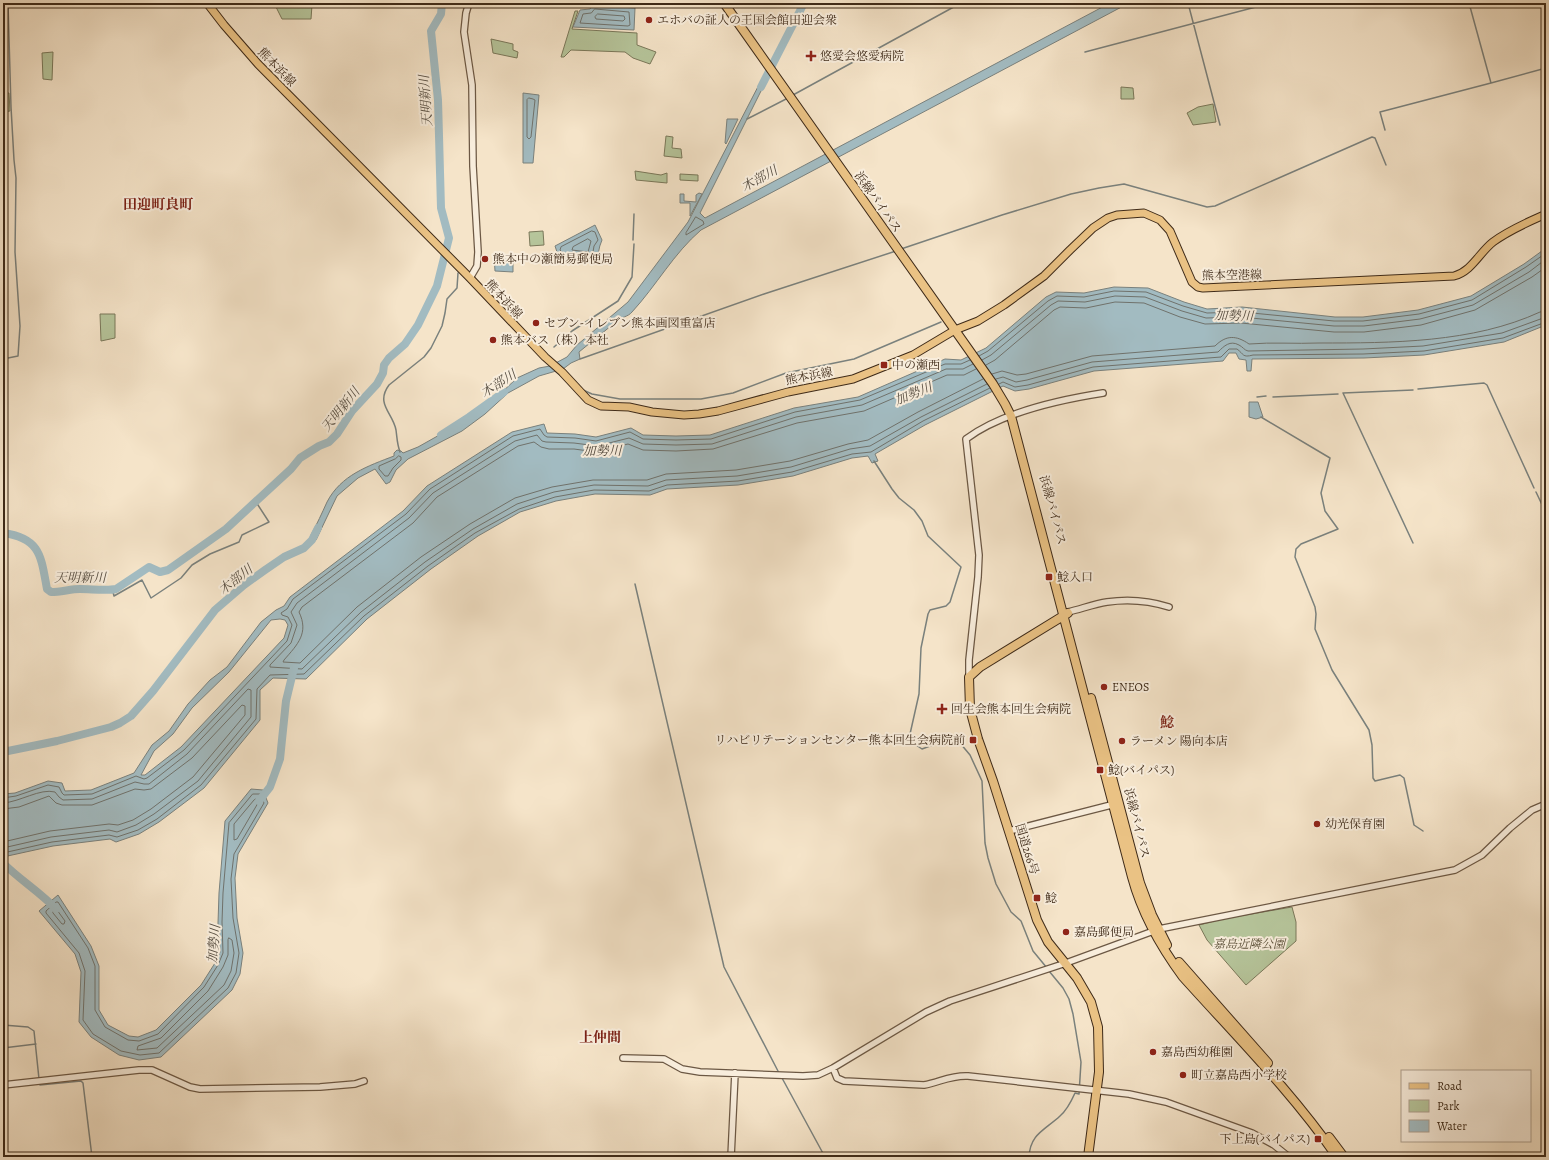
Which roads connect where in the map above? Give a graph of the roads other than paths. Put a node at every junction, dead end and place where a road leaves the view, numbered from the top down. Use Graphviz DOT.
graph roads {
  1 [pos="207,3"];
  2 [pos="468,3"];
  3 [pos="724,3"];
  4 [pos="1546,214"];
  5 [pos="470,278"];
  6 [pos="957,333"];
  7 [pos="1103,393"];
  8 [pos="1013,420"];
  9 [pos="1169,607"];
  10 [pos="1066,614"];
  11 [pos="969,677"];
  12 [pos="1117,803"];
  13 [pos="1546,804"];
  14 [pos="1009,831"];
  15 [pos="1156,930"];
  16 [pos="1066,963"];
  17 [pos="623,1058"];
  18 [pos="833,1068"];
  19 [pos="735,1073"];
  20 [pos="364,1081"];
  21 [pos="3,1085"];
  22 [pos="1097,1091"];
  23 [pos="731,1157"];
  24 [pos="1088,1157"];
  25 [pos="1289,1157"];
  26 [pos="1337,1157"];
  27 [pos="1344,1157"];
  1 -- 5 [label="main road, 熊本浜線"];
  2 -- 5 [label="street"];
  3 -- 6 [label="highway, 浜線バイパス"];
  4 -- 6 [label="main road, 熊本空港線"];
  5 -- 6 [label="main road, 熊本浜線"];
  6 -- 8 [label="highway, 浜線バイパス"];
  7 -- 8 [label="street"];
  8 -- 10 [label="highway, 浜線バイパス"];
  8 -- 11 [label="street"];
  9 -- 10 [label="street"];
  10 -- 11 [label="highway"];
  10 -- 12 [label="highway, 浜線バイパス"];
  11 -- 14 [label="highway, 国道266号"];
  12 -- 14 [label="street"];
  12 -- 15 [label="highway, 浜線バイパス"];
  13 -- 15 [label="street"];
  14 -- 16 [label="highway, 国道266号"];
  15 -- 16 [label="street"];
  15 -- 26 [label="highway, 浜線バイパス"];
  15 -- 27 [label="highway, 浜線バイパス"];
  16 -- 18 [label="street"];
  16 -- 22 [label="highway, 国道266号"];
  17 -- 19 [label="street"];
  18 -- 19 [label="street"];
  18 -- 22 [label="street"];
  19 -- 23 [label="street"];
  20 -- 21 [label="street"];
  22 -- 24 [label="highway, 国道266号"];
  22 -- 25 [label="street"];
}
